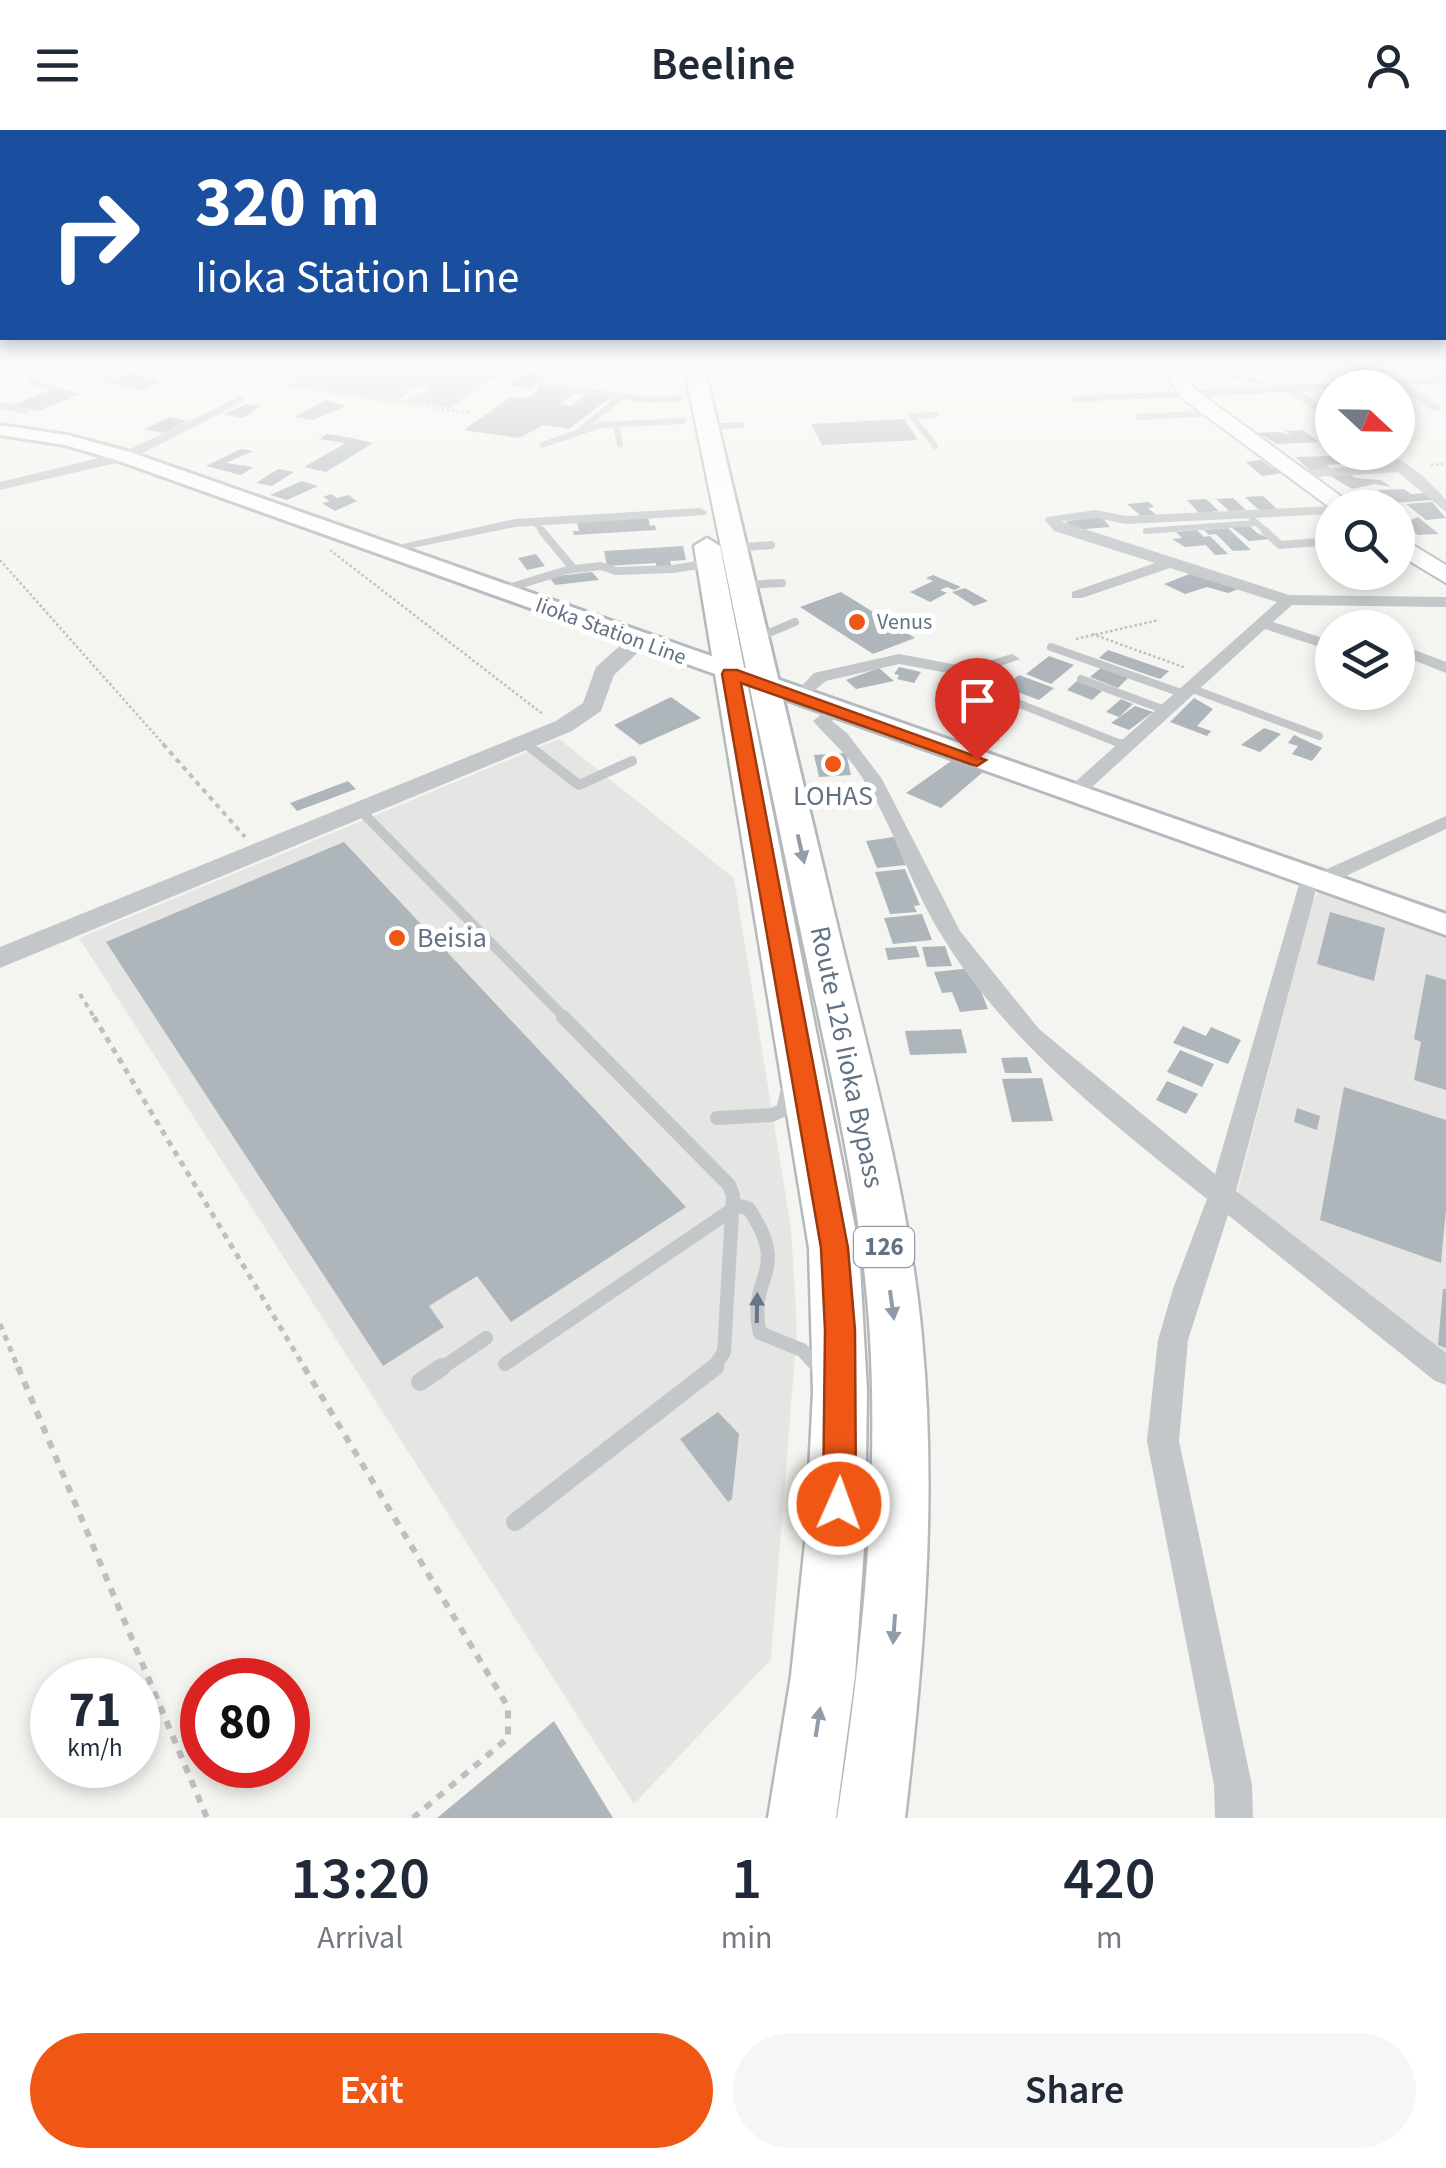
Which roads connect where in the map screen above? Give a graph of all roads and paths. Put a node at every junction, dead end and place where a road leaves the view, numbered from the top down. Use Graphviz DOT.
graph roads {
  1 [pos="84,445"];
  2 [pos="147,445"];
  3 [pos="693,445"];
  4 [pos="700,445"];
  5 [pos="1258,445"];
  6 [pos="124,456"];
  7 [pos="1366,470"];
  8 [pos="1403,470"];
  9 [pos="1299,474"];
  10 [pos="0,486"];
  11 [pos="1321,490"];
  12 [pos="1446,508"];
  13 [pos="700,512"];
  14 [pos="1315,512"];
  15 [pos="1251,518"];
  16 [pos="304,522"];
  17 [pos="535,522"];
  18 [pos="1146,531"];
  19 [pos="1315,542"];
  20 [pos="1278,543"];
  21 [pos="1261,544"];
  22 [pos="770,545"];
  23 [pos="734,548"];
  24 [pos="383,550"];
  25 [pos="1415,555"];
  26 [pos="0,560"];
  27 [pos="710,563"];
  28 [pos="1166,564"];
  29 [pos="572,567"];
  30 [pos="1446,576"];
  31 [pos="782,583"];
  32 [pos="742,585"];
  33 [pos="499,591"];
  34 [pos="1078,595"];
  35 [pos="1288,600"];
  36 [pos="1446,602"];
  37 [pos="1159,620"];
  38 [pos="795,622"];
  39 [pos="1261,623"];
  40 [pos="1092,634"];
  41 [pos="1315,640"];
  42 [pos="639,641"];
  43 [pos="1050,647"];
  44 [pos="1415,655"];
  45 [pos="1012,659"];
  46 [pos="1446,668"];
  47 [pos="762,674"];
  48 [pos="1205,675"];
  49 [pos="1081,680"];
  50 [pos="982,689"];
  51 [pos="1187,691"];
  52 [pos="833,710"];
  53 [pos="1165,710"];
  54 [pos="560,728"];
  55 [pos="1319,736"];
  56 [pos="524,742"];
  57 [pos="1126,746"];
  58 [pos="632,761"];
  59 [pos="1072,794"];
  60 [pos="360,810"];
  61 [pos="1446,822"];
  62 [pos="258,852"];
  63 [pos="1317,880"];
  64 [pos="772,893"];
  65 [pos="1446,925"];
  66 [pos="0,958"];
  67 [pos="773,992"];
  68 [pos="80,994"];
  69 [pos="785,1081"];
  70 [pos="717,1118"];
  71 [pos="1222,1195"];
  72 [pos="733,1206"];
  73 [pos="0,1324"];
  74 [pos="486,1338"];
  75 [pos="505,1364"];
  76 [pos="1446,1371"];
  77 [pos="420,1382"];
  78 [pos="818,1384"];
  79 [pos="819,1518"];
  80 [pos="515,1522"];
  81 [pos="830,1646"];
  82 [pos="208,1818"];
  83 [pos="413,1818"];
  84 [pos="802,1818"];
  85 [pos="871,1818"];
  86 [pos="1234,1818"];
  1 -- 6 [label="main road, Iioka Station Line"];
  2 -- 6 [label="street"];
  3 -- 13 [label="highway, Route 126 Iioka Bypass / 126"];
  4 -- 23 [label="highway, Route 126 Iioka Bypass / 126"];
  5 -- 9 [label="main road"];
  6 -- 10 [label="street"];
  6 -- 16 [label="main road, Iioka Station Line"];
  7 -- 9 [label="street"];
  8 -- 12 [label="street"];
  9 -- 11 [label="main road"];
  13 -- 17 [label="street"];
  13 -- 27 [label="highway, Route 126 Iioka Bypass / 126"];
  14 -- 15 [label="street"];
  15 -- 18 [label="lane"];
  15 -- 20 [label="lane"];
  15 -- 28 [label="street"];
  16 -- 24 [label="main road, Iioka Station Line"];
  16 -- 54 [label="path"];
  17 -- 24 [label="street"];
  17 -- 29 [label="lane"];
  19 -- 20 [label="lane"];
  20 -- 21 [label="lane"];
  22 -- 23 [label="lane"];
  23 -- 32 [label="highway, Route 126 Iioka Bypass / 126"];
  24 -- 33 [label="main road, Iioka Station Line"];
  25 -- 30 [label="main road"];
  26 -- 62 [label="path"];
  27 -- 33 [label="lane"];
  27 -- 47 [label="highway, Route 126 Iioka Bypass / 126"];
  28 -- 34 [label="street"];
  28 -- 35 [label="street"];
  31 -- 32 [label="lane"];
  32 -- 47 [label="highway, Route 126 Iioka Bypass / 126"];
  33 -- 42 [label="main road, Iioka Station Line"];
  35 -- 36 [label="street"];
  35 -- 39 [label="street"];
  37 -- 40 [label="path"];
  38 -- 47 [label="lane"];
  39 -- 41 [label="street"];
  39 -- 48 [label="street"];
  40 -- 43 [label="path"];
  40 -- 48 [label="path"];
  42 -- 47 [label="main road, Iioka Station Line"];
  42 -- 54 [label="street"];
  43 -- 51 [label="lane"];
  44 -- 46 [label="street"];
  45 -- 47 [label="street"];
  47 -- 52 [label="main road, Iioka Station Line"];
  47 -- 64 [label="highway, Route 126 Iioka Bypass / 126"];
  47 -- 85 [label="highway, Route 126 Iioka Bypass / 126, one-way"];
  48 -- 51 [label="street"];
  49 -- 53 [label="lane"];
  50 -- 57 [label="lane"];
  51 -- 53 [label="street"];
  51 -- 55 [label="lane"];
  52 -- 59 [label="main road, Iioka Station Line"];
  52 -- 71 [label="street"];
  53 -- 57 [label="street"];
  54 -- 56 [label="street"];
  56 -- 58 [label="lane"];
  56 -- 60 [label="street"];
  57 -- 59 [label="street"];
  59 -- 63 [label="main road, Iioka Station Line"];
  60 -- 62 [label="street"];
  60 -- 72 [label="lane"];
  61 -- 63 [label="street"];
  62 -- 66 [label="street"];
  63 -- 65 [label="main road, Iioka Station Line"];
  63 -- 71 [label="street"];
  64 -- 67 [label="lane"];
  64 -- 81 [label="highway, Route 126 Iioka Bypass / 126"];
  68 -- 83 [label="path"];
  69 -- 70 [label="lane"];
  71 -- 76 [label="street"];
  71 -- 86 [label="street"];
  72 -- 75 [label="lane"];
  78 -- 72 [label="lane, one-way"];
  72 -- 80 [label="lane"];
  73 -- 82 [label="path"];
  74 -- 77 [label="lane"];
  79 -- 81 [label="lane"];
  84 -- 81 [label="highway, Route 126 Iioka Bypass / 126, one-way"];
}
